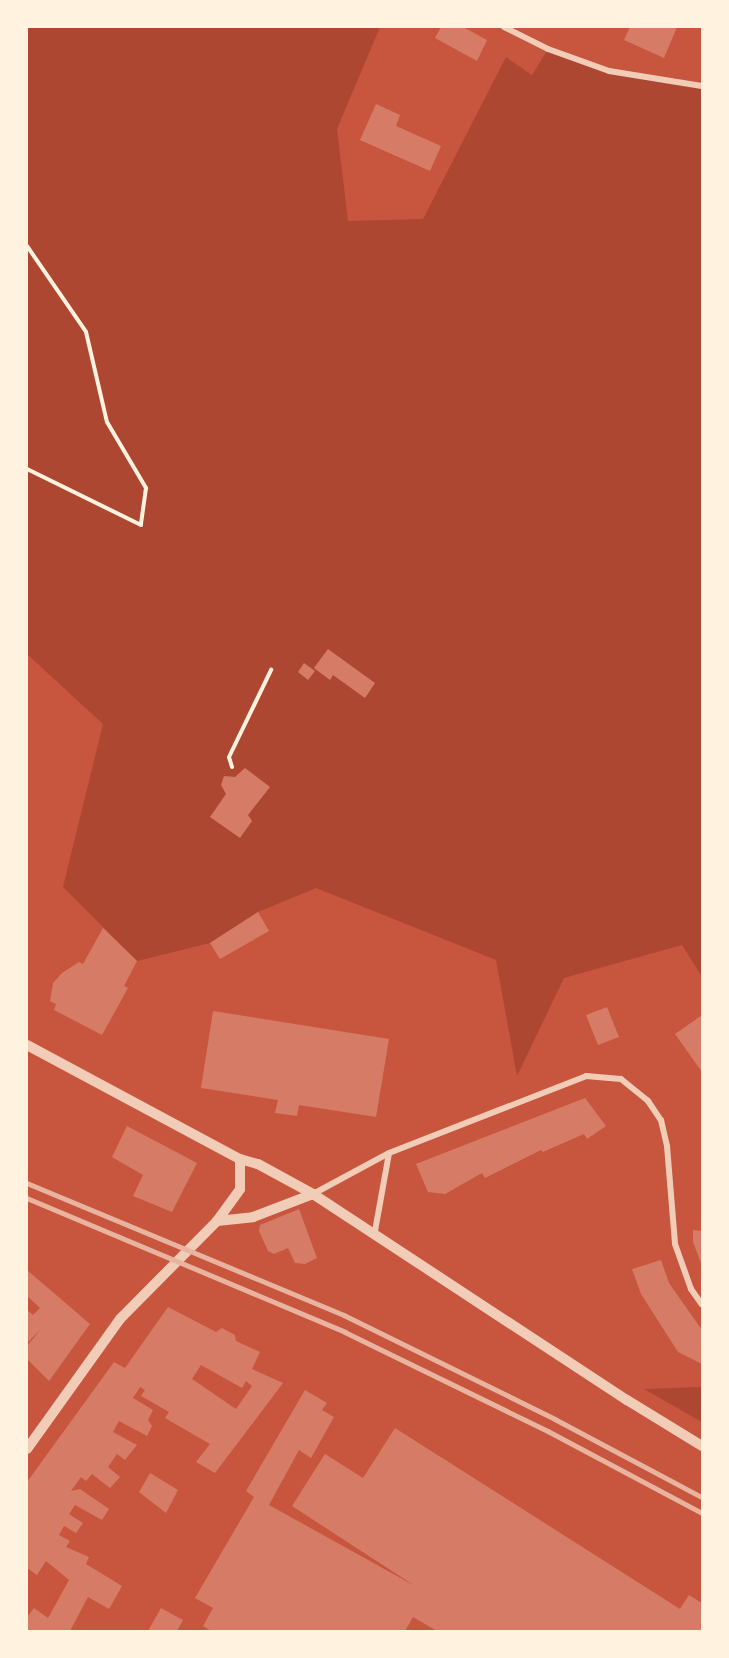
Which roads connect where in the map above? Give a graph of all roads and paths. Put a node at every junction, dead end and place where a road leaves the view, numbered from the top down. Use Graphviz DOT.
graph roads {
  1 [pos="504,27"];
  2 [pos="702,86"];
  3 [pos="27,246"];
  4 [pos="27,469"];
  5 [pos="272,670"];
  6 [pos="232,766"];
  7 [pos="27,1045"];
  8 [pos="389,1153"];
  9 [pos="240,1159"];
  10 [pos="314,1194"];
  11 [pos="217,1221"];
  12 [pos="375,1231"];
  13 [pos="702,1305"];
  14 [pos="702,1446"];
  15 [pos="27,1449"];
  1 -- 2 [label="street"];
  3 -- 4 [label="path"];
  5 -- 6 [label="path"];
  7 -- 9 [label="street"];
  8 -- 10 [label="street"];
  8 -- 12 [label="street"];
  8 -- 13 [label="street"];
  9 -- 10 [label="street"];
  9 -- 11 [label="street"];
  10 -- 11 [label="street"];
  10 -- 12 [label="street"];
  11 -- 15 [label="street"];
  12 -- 14 [label="street"];
}
